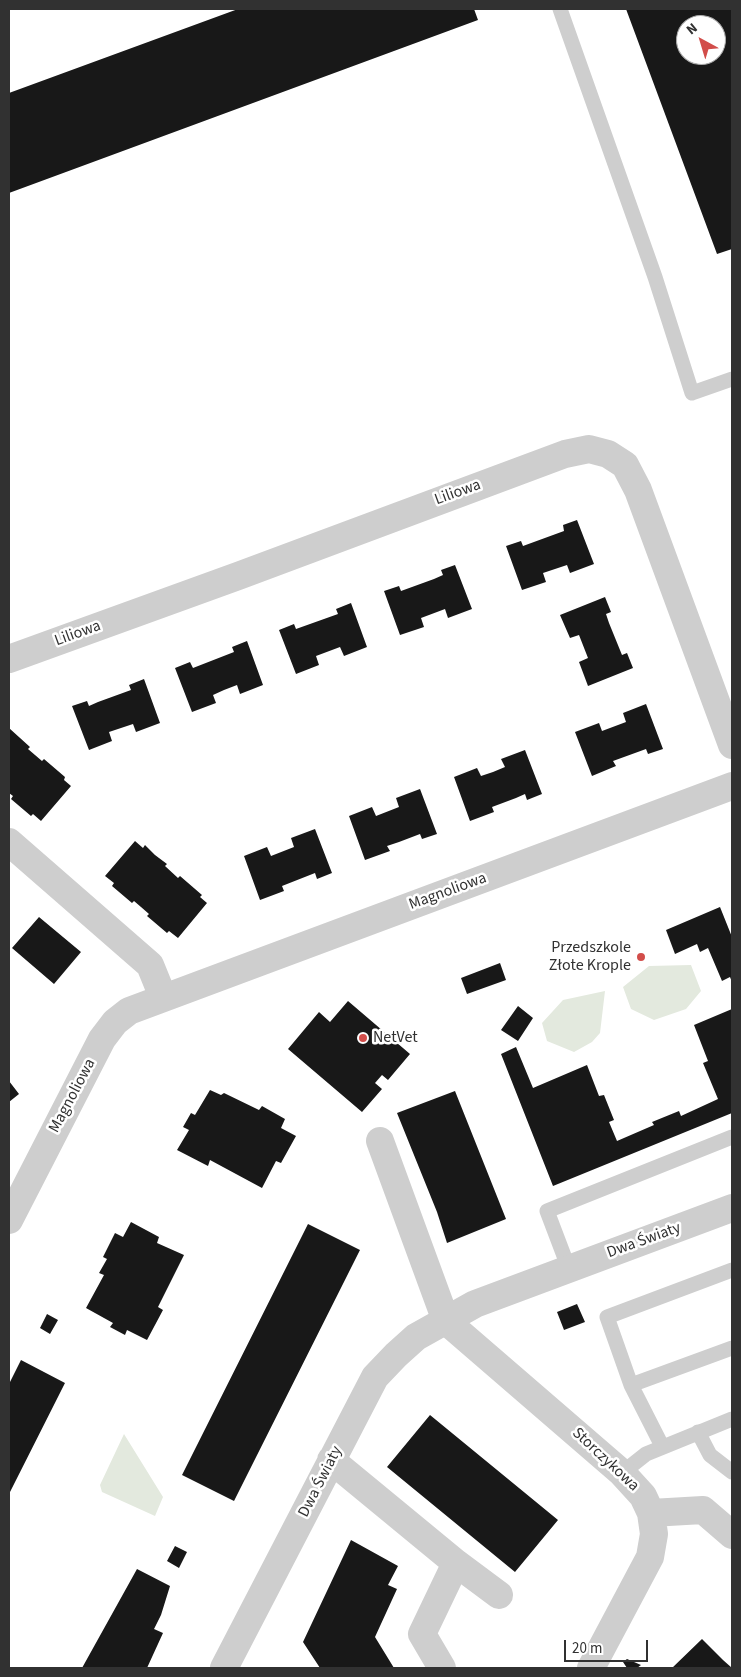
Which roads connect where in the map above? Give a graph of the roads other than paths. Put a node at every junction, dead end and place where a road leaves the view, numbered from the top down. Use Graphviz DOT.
graph roads {
  1 [pos="560,9"];
  2 [pos="732,379"];
  3 [pos="9,658"];
  4 [pos="732,745"];
  5 [pos="732,786"];
  6 [pos="9,842"];
  7 [pos="163,997"];
  8 [pos="732,1136"];
  9 [pos="380,1141"];
  10 [pos="732,1208"];
  11 [pos="9,1220"];
  12 [pos="569,1269"];
  13 [pos="732,1270"];
  14 [pos="446,1321"];
  15 [pos="732,1348"];
  16 [pos="632,1385"];
  17 [pos="732,1419"];
  18 [pos="698,1432"];
  19 [pos="662,1446"];
  20 [pos="331,1460"];
  21 [pos="732,1472"];
  22 [pos="622,1473"];
  23 [pos="651,1512"];
  24 [pos="732,1534"];
  25 [pos="456,1563"];
  26 [pos="499,1595"];
  27 [pos="224,1668"];
  28 [pos="442,1668"];
  29 [pos="592,1668"];
  1 -- 2 [label="lane"];
  3 -- 4 [label="street, Liliowa"];
  5 -- 7 [label="street, Magnoliowa"];
  6 -- 7 [label="street"];
  7 -- 11 [label="street, Magnoliowa"];
  8 -- 12 [label="lane"];
  9 -- 14 [label="street"];
  10 -- 12 [label="street, Dwa Światy"];
  12 -- 14 [label="street, Dwa Światy"];
  13 -- 16 [label="lane"];
  14 -- 20 [label="street, Dwa Światy"];
  14 -- 22 [label="street, Storczykowa"];
  15 -- 16 [label="lane"];
  16 -- 19 [label="lane"];
  17 -- 18 [label="lane"];
  18 -- 19 [label="lane"];
  18 -- 21 [label="lane"];
  19 -- 22 [label="lane"];
  20 -- 25 [label="street"];
  20 -- 27 [label="street, Dwa Światy"];
  22 -- 23 [label="street, Storczykowa"];
  23 -- 24 [label="street"];
  23 -- 29 [label="street, Storczykowa"];
  25 -- 26 [label="street"];
  25 -- 28 [label="street"];
}
